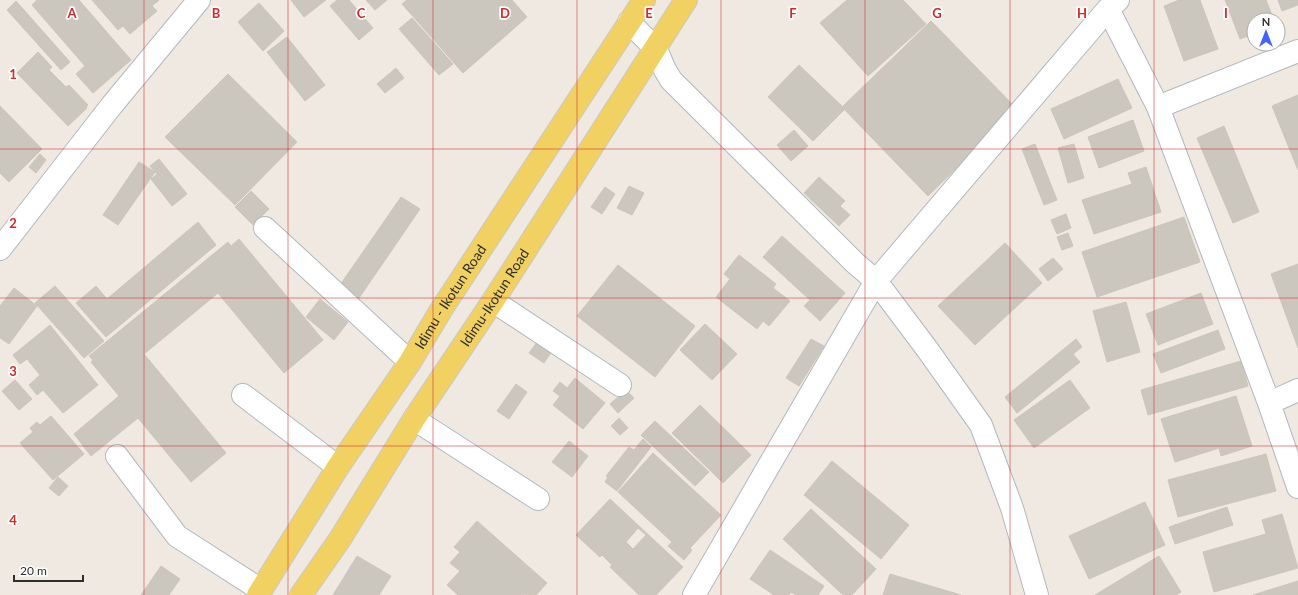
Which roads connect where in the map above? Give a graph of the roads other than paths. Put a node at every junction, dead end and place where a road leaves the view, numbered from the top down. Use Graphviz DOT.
graph roads {
  1 [pos="199,0"];
  2 [pos="644,0"];
  3 [pos="686,0"];
  4 [pos="1113,4"];
  5 [pos="629,22"];
  6 [pos="656,49"];
  7 [pos="1298,50"];
  8 [pos="1158,107"];
  9 [pos="265,228"];
  10 [pos="0,249"];
  11 [pos="876,281"];
  12 [pos="493,301"];
  13 [pos="410,362"];
  14 [pos="620,385"];
  15 [pos="1298,390"];
  16 [pos="242,395"];
  17 [pos="1269,403"];
  18 [pos="414,419"];
  19 [pos="118,456"];
  20 [pos="338,467"];
  21 [pos="1298,487"];
  22 [pos="538,499"];
  23 [pos="259,593"];
  24 [pos="1034,594"];
  25 [pos="301,595"];
  26 [pos="694,595"];
  1 -- 10 [label="street"];
  2 -- 5 [label="main road, Idimu - Ikotun Road"];
  3 -- 6 [label="main road, Idimu-Ikotun Road"];
  4 -- 8 [label="street"];
  4 -- 11 [label="street"];
  5 -- 6 [label="street"];
  5 -- 13 [label="main road, Idimu - Ikotun Road"];
  6 -- 11 [label="street"];
  6 -- 12 [label="main road, Idimu-Ikotun Road"];
  7 -- 8 [label="street"];
  8 -- 17 [label="street"];
  9 -- 13 [label="street"];
  11 -- 24 [label="street"];
  11 -- 26 [label="street"];
  12 -- 14 [label="street"];
  12 -- 18 [label="main road, Idimu-Ikotun Road"];
  13 -- 20 [label="main road, Idimu - Ikotun Road"];
  15 -- 17 [label="street"];
  16 -- 20 [label="street"];
  17 -- 21 [label="street"];
  18 -- 22 [label="street"];
  18 -- 25 [label="main road, Idimu-Ikotun Road"];
  19 -- 23 [label="street"];
  20 -- 23 [label="main road, Idimu - Ikotun Road"];
}
